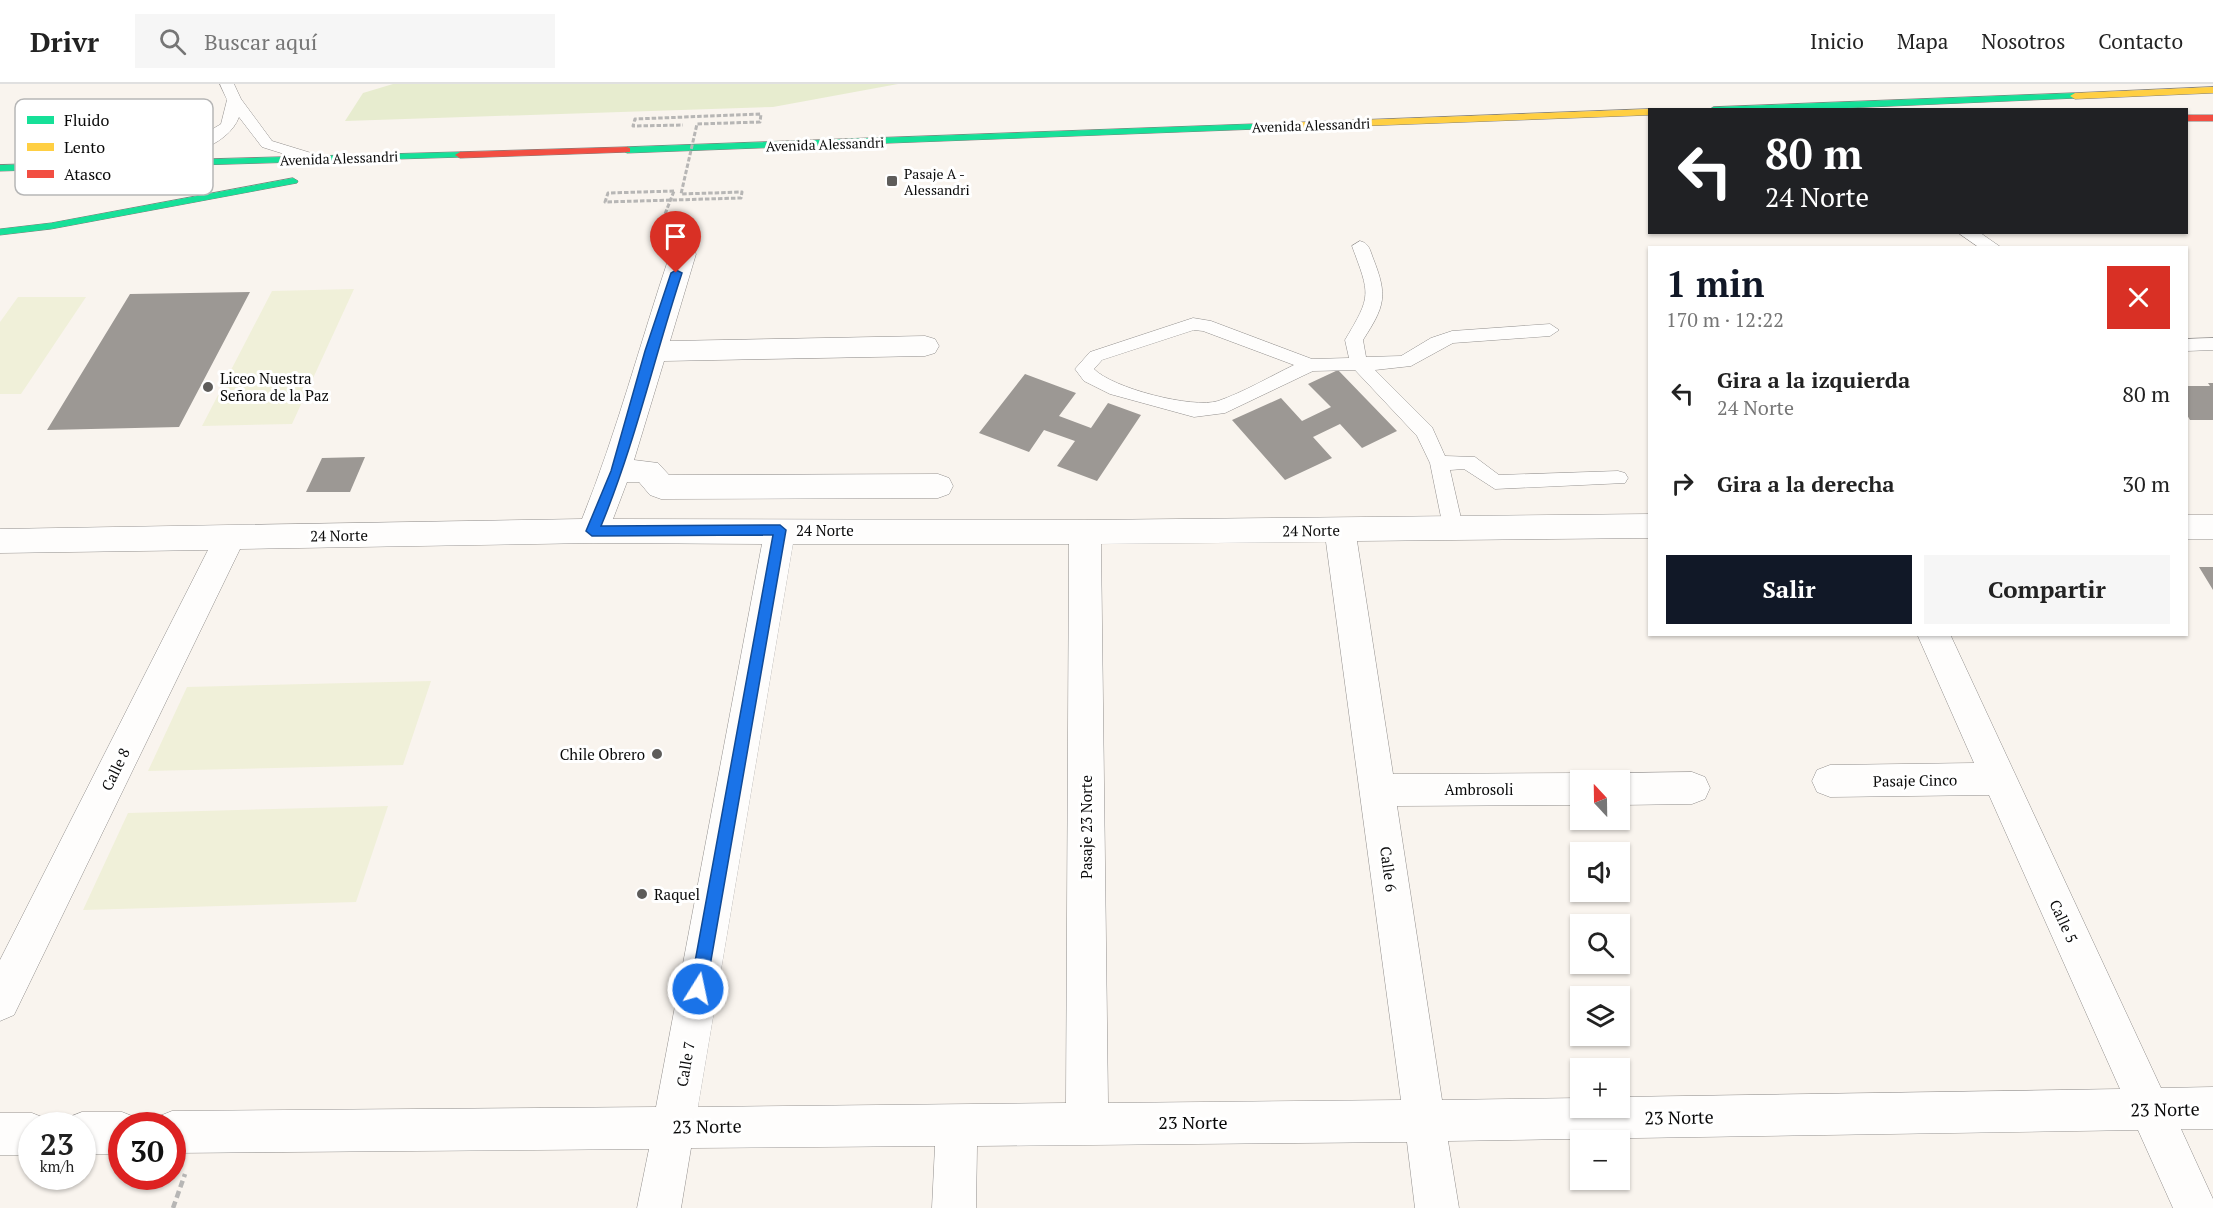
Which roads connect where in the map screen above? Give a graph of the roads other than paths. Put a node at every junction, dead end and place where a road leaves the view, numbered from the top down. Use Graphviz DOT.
graph roads {
  1 [pos="226,84"];
  2 [pos="2213,90"];
  3 [pos="234,100"];
  4 [pos="1763,108"];
  5 [pos="1648,112"];
  6 [pos="2188,118"];
  7 [pos="2213,118"];
  8 [pos="213,134"];
  9 [pos="316,159"];
  10 [pos="213,162"];
  11 [pos="0,168"];
  12 [pos="15,168"];
  13 [pos="213,184"];
  14 [pos="0,232"];
  15 [pos="1969,234"];
  16 [pos="1360,246"];
  17 [pos="1990,246"];
  18 [pos="682,254"];
  19 [pos="1550,330"];
  20 [pos="2213,344"];
  21 [pos="2188,345"];
  22 [pos="925,346"];
  23 [pos="651,351"];
  24 [pos="1359,364"];
  25 [pos="1311,365"];
  26 [pos="1439,463"];
  27 [pos="618,471"];
  28 [pos="1618,478"];
  29 [pos="938,486"];
  30 [pos="1648,526"];
  31 [pos="1453,527"];
  32 [pos="2188,527"];
  33 [pos="2213,527"];
  34 [pos="780,530"];
  35 [pos="1340,530"];
  36 [pos="592,531"];
  37 [pos="1085,532"];
  38 [pos="230,538"];
  39 [pos="0,541"];
  40 [pos="1934,636"];
  41 [pos="1999,779"];
  42 [pos="1830,781"];
  43 [pos="1692,788"];
  44 [pos="1570,789"];
  45 [pos="1630,789"];
  46 [pos="1377,790"];
  47 [pos="0,1001"];
  48 [pos="2213,1108"];
  49 [pos="2150,1109"];
  50 [pos="1424,1121"];
  51 [pos="1087,1122"];
  52 [pos="957,1124"];
  53 [pos="674,1126"];
  54 [pos="186,1132"];
  55 [pos="0,1134"];
  56 [pos="18,1134"];
  57 [pos="659,1208"];
  58 [pos="954,1208"];
  59 [pos="1437,1208"];
  60 [pos="2195,1208"];
  1 -- 3 [label="lane"];
  2 -- 4 [label="main road"];
  3 -- 8 [label="lane"];
  3 -- 9 [label="lane"];
  5 -- 9 [label="main road, Avenida Alessandri"];
  6 -- 7 [label="main road"];
  9 -- 10 [label="main road, Avenida Alessandri"];
  11 -- 12 [label="main road, Avenida Alessandri"];
  13 -- 14 [label="main road, Avenida Alessandri"];
  15 -- 17 [label="lane"];
  16 -- 24 [label="lane"];
  18 -- 23 [label="street"];
  19 -- 24 [label="lane"];
  20 -- 21 [label="lane"];
  22 -- 23 [label="street"];
  23 -- 27 [label="street"];
  24 -- 25 [label="lane"];
  24 -- 26 [label="lane"];
  25 -- 25 [label="lane"];
  26 -- 28 [label="lane"];
  26 -- 31 [label="lane"];
  27 -- 29 [label="street"];
  27 -- 36 [label="street"];
  30 -- 31 [label="street, 24 Norte"];
  31 -- 35 [label="street, 24 Norte"];
  32 -- 33 [label="street"];
  34 -- 36 [label="street, 24 Norte"];
  34 -- 37 [label="street, 24 Norte"];
  34 -- 53 [label="street, Calle 7"];
  35 -- 37 [label="street, 24 Norte"];
  35 -- 46 [label="street, Calle 6"];
  36 -- 38 [label="street, 24 Norte"];
  37 -- 51 [label="street, Pasaje 23 Norte"];
  38 -- 39 [label="street, 24 Norte"];
  38 -- 47 [label="street, Calle 8"];
  40 -- 41 [label="street, Calle 5"];
  41 -- 42 [label="street, Pasaje Cinco"];
  41 -- 49 [label="street, Calle 5"];
  43 -- 45 [label="street"];
  44 -- 46 [label="street, Ambrosoli"];
  46 -- 50 [label="street, Calle 6"];
  48 -- 49 [label="street, 23 Norte"];
  49 -- 50 [label="street, 23 Norte"];
  49 -- 60 [label="street, Calle 5"];
  50 -- 51 [label="street, 23 Norte"];
  50 -- 59 [label="street, Calle 6"];
  51 -- 52 [label="street, 23 Norte"];
  52 -- 53 [label="street, 23 Norte"];
  52 -- 58 [label="street"];
  53 -- 54 [label="street, 23 Norte"];
  53 -- 57 [label="street, Calle 7"];
  55 -- 56 [label="street"];
}
